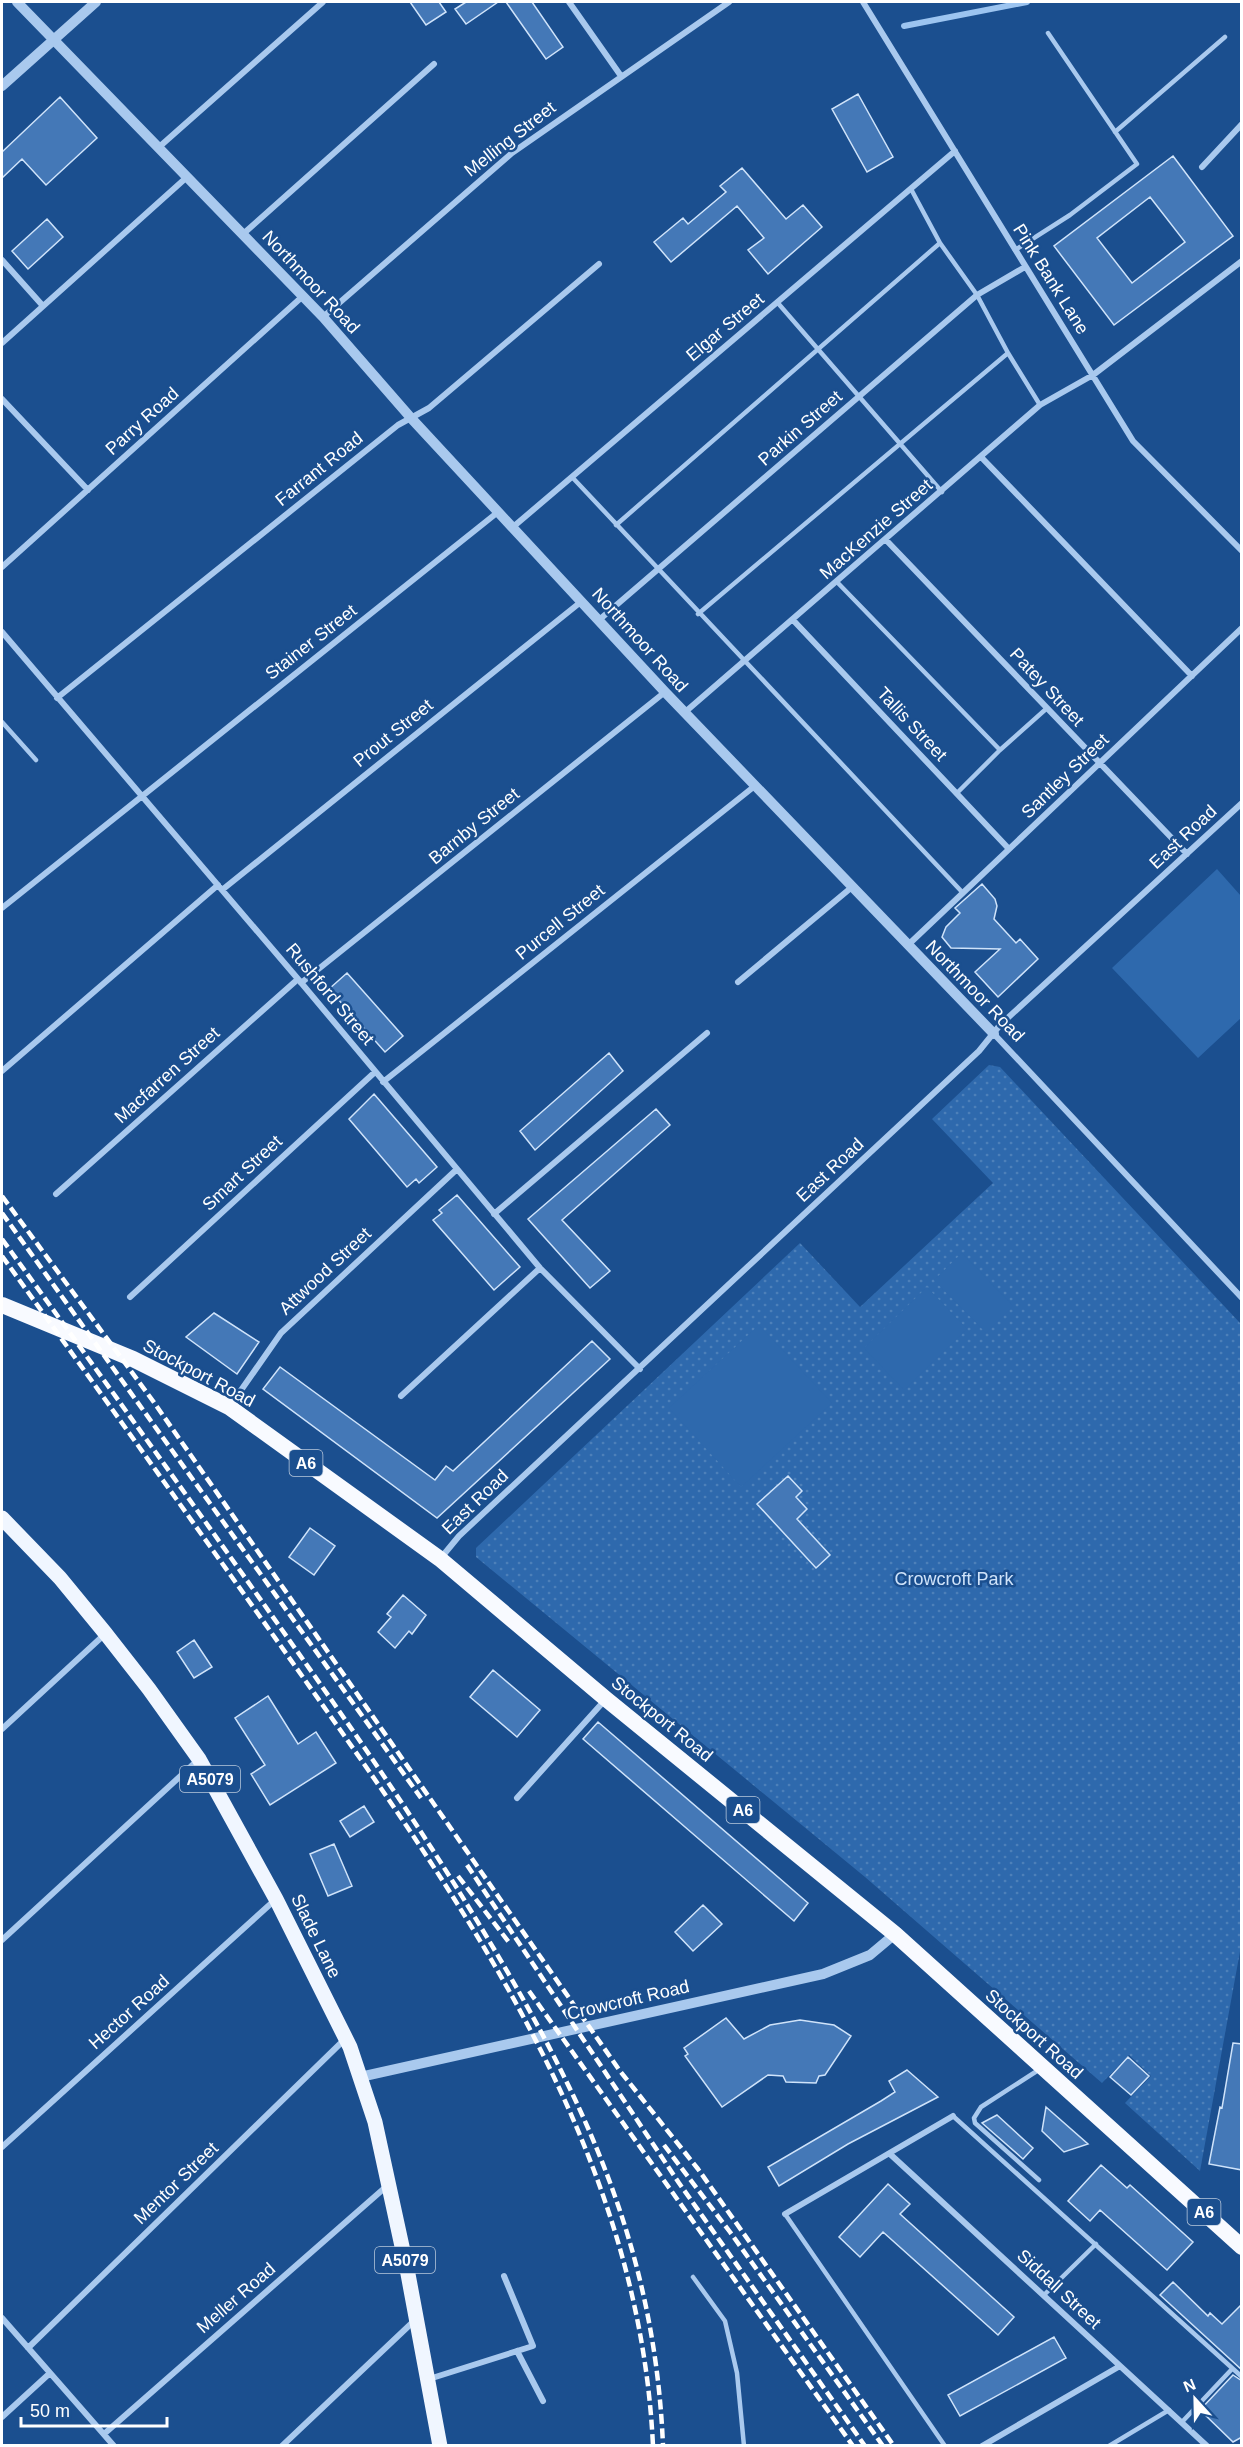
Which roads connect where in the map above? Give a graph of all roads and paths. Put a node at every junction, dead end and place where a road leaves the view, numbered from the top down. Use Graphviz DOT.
graph roads {
  1 [pos="17,2"];
  2 [pos="96,2"];
  3 [pos="323,2"];
  4 [pos="570,2"];
  5 [pos="729,2"];
  6 [pos="863,2"];
  7 [pos="1048,33"];
  8 [pos="1225,37"];
  9 [pos="52,40"];
  10 [pos="434,64"];
  11 [pos="621,76"];
  12 [pos="2,86"];
  13 [pos="1242,124"];
  14 [pos="1115,132"];
  15 [pos="159,148"];
  16 [pos="956,151"];
  17 [pos="1202,166"];
  18 [pos="187,177"];
  19 [pos="911,189"];
  20 [pos="243,234"];
  21 [pos="940,243"];
  22 [pos="1015,250"];
  23 [pos="2,260"];
  24 [pos="1242,261"];
  25 [pos="599,264"];
  26 [pos="1025,267"];
  27 [pos="978,295"];
  28 [pos="303,296"];
  29 [pos="777,302"];
  30 [pos="43,306"];
  31 [pos="323,317"];
  32 [pos="2,343"];
  33 [pos="818,349"];
  34 [pos="1008,352"];
  35 [pos="1093,375"];
  36 [pos="859,397"];
  37 [pos="2,399"];
  38 [pos="1040,405"];
  39 [pos="411,418"];
  40 [pos="899,443"];
  41 [pos="982,458"];
  42 [pos="572,477"];
  43 [pos="87,490"];
  44 [pos="942,492"];
  45 [pos="498,512"];
  46 [pos="616,525"];
  47 [pos="513,527"];
  48 [pos="886,540"];
  49 [pos="1242,551"];
  50 [pos="2,567"];
  51 [pos="657,570"];
  52 [pos="837,582"];
  53 [pos="582,601"];
  54 [pos="698,614"];
  55 [pos="599,620"];
  56 [pos="793,620"];
  57 [pos="1242,628"];
  58 [pos="2,632"];
  59 [pos="743,662"];
  60 [pos="1191,676"];
  61 [pos="665,692"];
  62 [pos="57,698"];
  63 [pos="1046,709"];
  64 [pos="684,713"];
  65 [pos="2,722"];
  66 [pos="1000,750"];
  67 [pos="36,760"];
  68 [pos="1099,764"];
  69 [pos="756,785"];
  70 [pos="957,793"];
  71 [pos="141,796"];
  72 [pos="1242,803"];
  73 [pos="1009,849"];
  74 [pos="1187,854"];
  75 [pos="220,887"];
  76 [pos="852,887"];
  77 [pos="963,893"];
  78 [pos="2,908"];
  79 [pos="908,945"];
  80 [pos="300,981"];
  81 [pos="738,982"];
  82 [pos="707,1033"];
  83 [pos="994,1034"];
  84 [pos="2,1071"];
  85 [pos="375,1072"];
  86 [pos="383,1082"];
  87 [pos="456,1170"];
  88 [pos="56,1194"];
  89 [pos="494,1214"];
  90 [pos="540,1268"];
  91 [pos="130,1297"];
  92 [pos="1242,1298"];
  93 [pos="2,1305"];
  94 [pos="640,1370"];
  95 [pos="401,1396"];
  96 [pos="229,1407"];
  97 [pos="2,1518"];
  98 [pos="440,1559"];
  99 [pos="106,1634"];
  100 [pos="606,1699"];
  101 [pos="2,1729"];
  102 [pos="199,1759"];
  103 [pos="517,1798"];
  104 [pos="276,1899"];
  105 [pos="895,1934"];
  106 [pos="2,1940"];
  107 [pos="345,2039"];
  108 [pos="1042,2068"];
  109 [pos="360,2077"];
  110 [pos="953,2116"];
  111 [pos="2,2148"];
  112 [pos="890,2154"];
  113 [pos="1039,2180"];
  114 [pos="389,2185"];
  115 [pos="785,2214"];
  116 [pos="1096,2244"];
  117 [pos="1242,2247"];
  118 [pos="504,2276"];
  119 [pos="693,2277"];
  120 [pos="1044,2295"];
  121 [pos="2,2318"];
  122 [pos="416,2320"];
  123 [pos="28,2348"];
  124 [pos="517,2351"];
  125 [pos="1120,2366"];
  126 [pos="1232,2368"];
  127 [pos="50,2373"];
  128 [pos="1242,2377"];
  129 [pos="428,2380"];
  130 [pos="543,2401"];
  131 [pos="1169,2410"];
  132 [pos="2,2417"];
  133 [pos="1182,2422"];
  134 [pos="104,2434"];
  135 [pos="114,2445"];
  136 [pos="282,2445"];
  137 [pos="440,2445"];
  138 [pos="744,2445"];
  139 [pos="945,2445"];
  140 [pos="982,2445"];
  141 [pos="1109,2445"];
  142 [pos="1207,2445"];
  1 -- 9 [label="street, Northmoor Road"];
  2 -- 9 [label="street"];
  3 -- 15 [label="street"];
  4 -- 11 [label="street"];
  5 -- 11 [label="street, Melling Street"];
  6 -- 16 [label="street, Pink Bank Lane"];
  7 -- 14 [label="lane"];
  8 -- 14 [label="lane"];
  9 -- 12 [label="street"];
  9 -- 15 [label="street, Northmoor Road"];
  10 -- 20 [label="street"];
  11 -- 31 [label="street, Melling Street"];
  13 -- 17 [label="street"];
  14 -- 22 [label="lane"];
  15 -- 18 [label="street, Northmoor Road"];
  16 -- 19 [label="street, Elgar Street"];
  16 -- 22 [label="street, Pink Bank Lane"];
  18 -- 20 [label="street, Northmoor Road"];
  18 -- 30 [label="street"];
  19 -- 21 [label="lane"];
  19 -- 29 [label="street, Elgar Street"];
  20 -- 28 [label="street, Northmoor Road"];
  21 -- 27 [label="lane"];
  21 -- 33 [label="lane"];
  22 -- 26 [label="street, Pink Bank Lane"];
  23 -- 30 [label="street"];
  24 -- 35 [label="street, MacKenzie Street"];
  25 -- 39 [label="street, Farrant Road"];
  26 -- 27 [label="street, Parkin Street"];
  26 -- 35 [label="street, Pink Bank Lane"];
  27 -- 34 [label="lane"];
  27 -- 36 [label="street, Parkin Street"];
  28 -- 31 [label="street, Northmoor Road"];
  28 -- 43 [label="street, Parry Road"];
  29 -- 33 [label="lane"];
  29 -- 42 [label="street, Elgar Street"];
  30 -- 32 [label="street"];
  31 -- 39 [label="street, Northmoor Road"];
  33 -- 36 [label="lane"];
  33 -- 46 [label="lane"];
  34 -- 38 [label="lane"];
  34 -- 40 [label="lane"];
  35 -- 38 [label="street, MacKenzie Street"];
  35 -- 49 [label="street, Pink Bank Lane"];
  36 -- 40 [label="lane"];
  36 -- 51 [label="street, Parkin Street"];
  37 -- 43 [label="street"];
  38 -- 41 [label="street, MacKenzie Street"];
  39 -- 45 [label="street, Northmoor Road"];
  39 -- 62 [label="street, Farrant Road"];
  40 -- 44 [label="lane"];
  40 -- 54 [label="lane"];
  41 -- 44 [label="street, MacKenzie Street"];
  41 -- 60 [label="street"];
  42 -- 46 [label="lane"];
  42 -- 47 [label="street, Elgar Street"];
  43 -- 50 [label="street, Parry Road"];
  44 -- 48 [label="street, MacKenzie Street"];
  45 -- 47 [label="street, Northmoor Road"];
  45 -- 71 [label="street, Stainer Street"];
  46 -- 51 [label="lane"];
  47 -- 53 [label="street, Northmoor Road"];
  48 -- 52 [label="street, MacKenzie Street"];
  48 -- 63 [label="street, Patey Street"];
  51 -- 54 [label="lane"];
  51 -- 55 [label="street, Parkin Street"];
  52 -- 56 [label="street, MacKenzie Street"];
  52 -- 66 [label="lane"];
  53 -- 55 [label="street, Northmoor Road"];
  53 -- 75 [label="street, Prout Street"];
  54 -- 59 [label="lane"];
  55 -- 61 [label="street, Northmoor Road"];
  56 -- 59 [label="street, MacKenzie Street"];
  56 -- 70 [label="street, Tallis Street"];
  57 -- 60 [label="street, Santley Street"];
  58 -- 62 [label="street, Rushford Street"];
  59 -- 64 [label="street, MacKenzie Street"];
  59 -- 77 [label="lane"];
  60 -- 68 [label="street, Santley Street"];
  61 -- 64 [label="street, Northmoor Road"];
  61 -- 80 [label="street, Barnby Street"];
  62 -- 71 [label="street, Rushford Street"];
  63 -- 66 [label="lane"];
  63 -- 68 [label="street, Patey Street"];
  64 -- 69 [label="street, Northmoor Road"];
  65 -- 67 [label="lane"];
  66 -- 70 [label="lane"];
  68 -- 73 [label="street, Santley Street"];
  68 -- 74 [label="street, Patey Street"];
  69 -- 76 [label="street, Northmoor Road"];
  69 -- 86 [label="street, Purcell Street"];
  70 -- 73 [label="street, Tallis Street"];
  71 -- 75 [label="street, Rushford Street"];
  71 -- 78 [label="street, Stainer Street"];
  72 -- 74 [label="street, East Road"];
  73 -- 77 [label="street, Santley Street"];
  74 -- 83 [label="street, East Road"];
  75 -- 80 [label="street, Rushford Street"];
  75 -- 84 [label="street, Prout Street"];
  76 -- 79 [label="street, Northmoor Road"];
  76 -- 81 [label="street"];
  77 -- 79 [label="street, Santley Street"];
  79 -- 83 [label="street, Northmoor Road"];
  80 -- 85 [label="street, Rushford Street"];
  80 -- 88 [label="street, Macfarren Street"];
  82 -- 89 [label="street"];
  83 -- 92 [label="street, Northmoor Road"];
  83 -- 94 [label="street, East Road"];
  85 -- 86 [label="street, Rushford Street"];
  85 -- 91 [label="street, Smart Street"];
  86 -- 87 [label="street, Rushford Street"];
  87 -- 89 [label="street, Rushford Street"];
  87 -- 96 [label="street, Attwood Street"];
  89 -- 90 [label="street, Rushford Street"];
  90 -- 94 [label="street, Rushford Street"];
  90 -- 95 [label="street"];
  93 -- 96 [label="highway, Stockport Road / A6"];
  94 -- 98 [label="street, East Road"];
  96 -- 98 [label="highway, Stockport Road / A6"];
  97 -- 99 [label="main road, Slade Lane / A5079"];
  98 -- 100 [label="highway, Stockport Road / A6"];
  99 -- 101 [label="street"];
  99 -- 102 [label="main road, Slade Lane / A5079"];
  100 -- 103 [label="street"];
  100 -- 105 [label="highway, Stockport Road / A6"];
  102 -- 104 [label="main road, Slade Lane / A5079"];
  102 -- 106 [label="street"];
  104 -- 107 [label="main road, Slade Lane / A5079"];
  104 -- 111 [label="street, Hector Road"];
  105 -- 108 [label="highway, Stockport Road / A6"];
  105 -- 109 [label="street, Crowcroft Road"];
  107 -- 109 [label="main road, Slade Lane / A5079"];
  107 -- 123 [label="street, Mentor Street"];
  108 -- 113 [label="lane"];
  108 -- 117 [label="highway, Stockport Road / A6"];
  109 -- 114 [label="main road, Slade Lane / A5079"];
  110 -- 112 [label="street"];
  110 -- 116 [label="lane"];
  112 -- 115 [label="street"];
  112 -- 120 [label="street, Siddall Street"];
  114 -- 122 [label="main road, Slade Lane / A5079"];
  114 -- 134 [label="street, Meller Road"];
  115 -- 139 [label="lane"];
  116 -- 120 [label="lane"];
  116 -- 126 [label="lane"];
  118 -- 124 [label="street"];
  119 -- 138 [label="lane"];
  120 -- 125 [label="street, Siddall Street"];
  121 -- 123 [label="street"];
  122 -- 129 [label="main road, Slade Lane / A5079"];
  122 -- 136 [label="street"];
  123 -- 127 [label="street"];
  124 -- 129 [label="street"];
  124 -- 130 [label="street"];
  125 -- 131 [label="street, Siddall Street"];
  125 -- 140 [label="street"];
  126 -- 128 [label="lane"];
  126 -- 133 [label="lane"];
  127 -- 132 [label="street"];
  127 -- 134 [label="street"];
  129 -- 137 [label="main road, Slade Lane / A5079"];
  131 -- 133 [label="street, Siddall Street"];
  131 -- 141 [label="lane"];
  133 -- 142 [label="street, Siddall Street"];
  134 -- 135 [label="street"];
}
